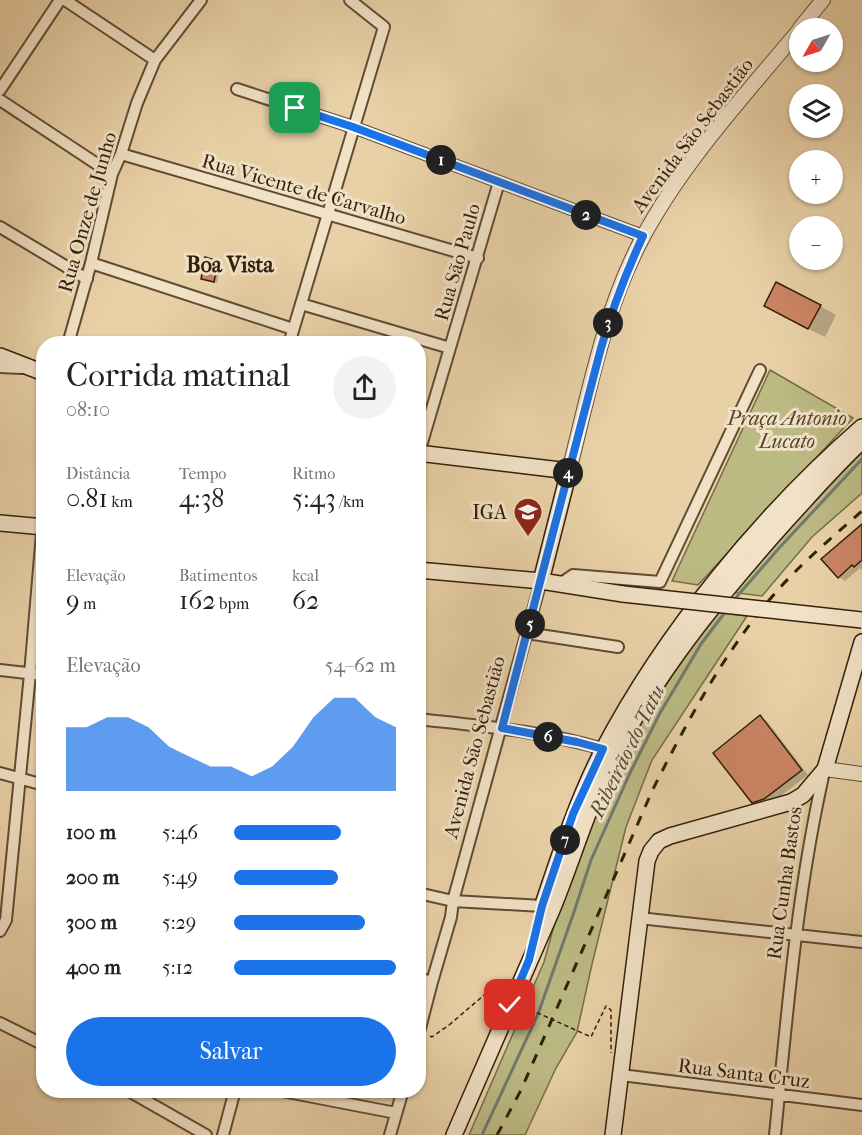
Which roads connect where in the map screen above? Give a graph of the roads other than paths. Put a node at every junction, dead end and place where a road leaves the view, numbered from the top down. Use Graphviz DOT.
graph roads {
  1 [pos="60,0"];
  2 [pos="65,0"];
  3 [pos="201,0"];
  4 [pos="350,0"];
  5 [pos="823,0"];
  6 [pos="809,18"];
  7 [pos="789,42"];
  8 [pos="155,60"];
  9 [pos="237,89"];
  10 [pos="0,90"];
  11 [pos="0,99"];
  12 [pos="353,127"];
  13 [pos="121,154"];
  14 [pos="112,174"];
  15 [pos="499,182"];
  16 [pos="328,214"];
  17 [pos="0,226"];
  18 [pos="643,236"];
  19 [pos="478,258"];
  20 [pos="91,263"];
  21 [pos="87,279"];
  22 [pos="301,304"];
  23 [pos="293,329"];
  24 [pos="70,336"];
  25 [pos="291,336"];
  26 [pos="409,336"];
  27 [pos="426,341"];
  28 [pos="450,348"];
  29 [pos="0,356"];
  30 [pos="0,367"];
  31 [pos="28,368"];
  32 [pos="36,370"];
  33 [pos="760,370"];
  34 [pos="862,427"];
  35 [pos="426,430"];
  36 [pos="862,441"];
  37 [pos="426,455"];
  38 [pos="569,471"];
  39 [pos="0,523"];
  40 [pos="36,526"];
  41 [pos="426,571"];
  42 [pos="541,581"];
  43 [pos="560,584"];
  44 [pos="36,600"];
  45 [pos="862,620"];
  46 [pos="527,633"];
  47 [pos="862,642"];
  48 [pos="618,647"];
  49 [pos="0,670"];
  50 [pos="30,674"];
  51 [pos="36,674"];
  52 [pos="426,720"];
  53 [pos="502,728"];
  54 [pos="603,749"];
  55 [pos="825,769"];
  56 [pos="0,773"];
  57 [pos="862,774"];
  58 [pos="20,778"];
  59 [pos="36,783"];
  60 [pos="597,788"];
  61 [pos="791,802"];
  62 [pos="814,815"];
  63 [pos="426,894"];
  64 [pos="453,901"];
  65 [pos="547,908"];
  66 [pos="3,918"];
  67 [pos="639,918"];
  68 [pos="0,931"];
  69 [pos="796,934"];
  70 [pos="862,942"];
  71 [pos="426,980"];
  72 [pos="432,982"];
  73 [pos="426,1006"];
  74 [pos="0,1023"];
  75 [pos="36,1041"];
  76 [pos="621,1075"];
  77 [pos="779,1096"];
  78 [pos="141,1098"];
  79 [pos="235,1098"];
  80 [pos="318,1098"];
  81 [pos="401,1098"];
  82 [pos="862,1105"];
  83 [pos="396,1113"];
  84 [pos="206,1135"];
  85 [pos="223,1135"];
  86 [pos="390,1135"];
  87 [pos="454,1135"];
  88 [pos="613,1135"];
  89 [pos="776,1135"];
  1 -- 10 [label="street"];
  2 -- 8 [label="street"];
  3 -- 8 [label="street, Rua Onze de Junho"];
  4 -- 12 [label="street"];
  5 -- 6 [label="street, Avenida São Sebastião"];
  7 -- 18 [label="street, Avenida São Sebastião"];
  8 -- 13 [label="street, Rua Onze de Junho"];
  9 -- 12 [label="street"];
  11 -- 14 [label="street"];
  12 -- 15 [label="street"];
  12 -- 16 [label="street"];
  13 -- 14 [label="street, Rua Onze de Junho"];
  13 -- 16 [label="street, Rua Vicente de Carvalho"];
  14 -- 20 [label="street, Rua Onze de Junho"];
  15 -- 18 [label="street"];
  15 -- 19 [label="street, Rua São Paulo"];
  16 -- 19 [label="street, Rua Vicente de Carvalho"];
  16 -- 22 [label="street"];
  17 -- 21 [label="street"];
  18 -- 38 [label="street, Avenida São Sebastião"];
  19 -- 28 [label="street, Rua São Paulo"];
  20 -- 21 [label="street, Rua Onze de Junho"];
  20 -- 23 [label="street"];
  21 -- 24 [label="street, Rua Onze de Junho"];
  22 -- 23 [label="street"];
  22 -- 26 [label="street"];
  23 -- 25 [label="street"];
  27 -- 28 [label="street"];
  28 -- 35 [label="street, Rua São Paulo"];
  29 -- 31 [label="main road"];
  30 -- 31 [label="street"];
  31 -- 32 [label="main road"];
  33 -- 43 [label="street"];
  34 -- 54 [label="main road"];
  36 -- 60 [label="main road"];
  37 -- 38 [label="main road"];
  38 -- 42 [label="main road, Avenida São Sebastião"];
  39 -- 40 [label="main road"];
  41 -- 42 [label="main road"];
  42 -- 43 [label="main road"];
  42 -- 46 [label="street, Avenida São Sebastião"];
  43 -- 45 [label="main road, bridge"];
  44 -- 50 [label="street"];
  46 -- 48 [label="street"];
  46 -- 53 [label="street, Avenida São Sebastião"];
  47 -- 55 [label="main road, Rua Cunha Bastos"];
  49 -- 50 [label="street"];
  50 -- 51 [label="street"];
  50 -- 58 [label="street"];
  52 -- 53 [label="street"];
  53 -- 54 [label="street"];
  53 -- 64 [label="street, Avenida São Sebastião"];
  54 -- 60 [label="main road"];
  54 -- 65 [label="main road"];
  55 -- 57 [label="street"];
  55 -- 61 [label="main road"];
  55 -- 62 [label="street, Rua Cunha Bastos"];
  56 -- 58 [label="street"];
  58 -- 59 [label="street"];
  58 -- 66 [label="street"];
  60 -- 65 [label="main road"];
  61 -- 62 [label="street"];
  61 -- 67 [label="main road"];
  62 -- 69 [label="street, Rua Cunha Bastos"];
  63 -- 64 [label="street"];
  64 -- 65 [label="street"];
  64 -- 72 [label="street, Avenida São Sebastião"];
  65 -- 87 [label="main road"];
  66 -- 68 [label="street"];
  67 -- 69 [label="street"];
  67 -- 76 [label="main road"];
  69 -- 70 [label="street"];
  69 -- 77 [label="street, Rua Cunha Bastos"];
  71 -- 72 [label="street"];
  72 -- 73 [label="street, Avenida São Sebastião"];
  74 -- 75 [label="street"];
  76 -- 77 [label="street, Rua Santa Cruz"];
  76 -- 88 [label="main road"];
  77 -- 82 [label="street, Rua Santa Cruz"];
  77 -- 89 [label="street, Rua Cunha Bastos"];
  78 -- 84 [label="street"];
  79 -- 85 [label="street"];
  80 -- 83 [label="street"];
  81 -- 83 [label="street"];
  83 -- 86 [label="street"];
}
